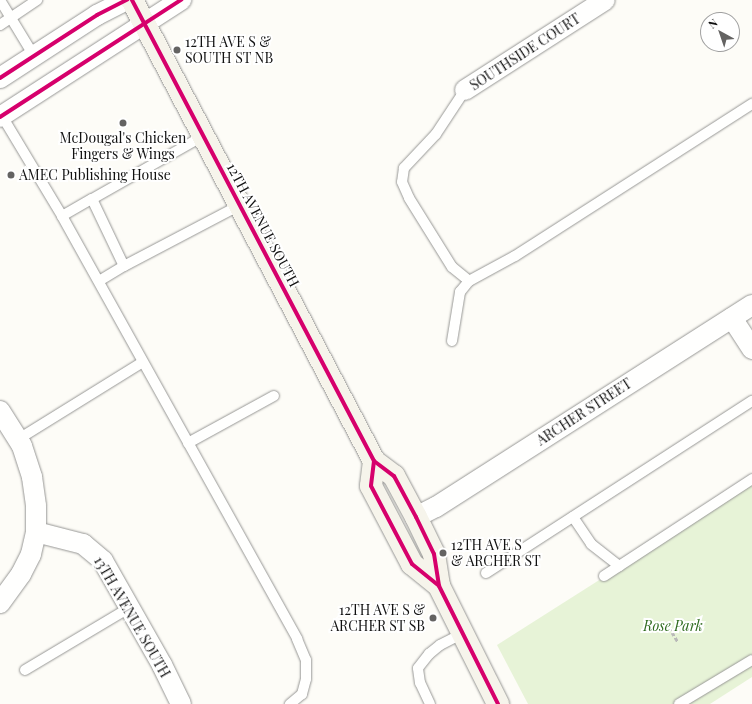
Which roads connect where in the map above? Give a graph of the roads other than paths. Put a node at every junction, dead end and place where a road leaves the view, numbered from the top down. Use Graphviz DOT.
graph roads {
  1 [pos="0,0"];
  2 [pos="37,0"];
  3 [pos="127,0"];
  4 [pos="132,0"];
  5 [pos="181,0"];
  6 [pos="605,0"];
  7 [pos="584,6"];
  8 [pos="11,17"];
  9 [pos="144,23"];
  10 [pos="0,24"];
  11 [pos="34,56"];
  12 [pos="0,78"];
  13 [pos="465,90"];
  14 [pos="752,104"];
  15 [pos="1,117"];
  16 [pos="203,136"];
  17 [pos="92,199"];
  18 [pos="240,205"];
  19 [pos="62,216"];
  20 [pos="124,266"];
  21 [pos="98,281"];
  22 [pos="470,281"];
  23 [pos="752,305"];
  24 [pos="732,318"];
  25 [pos="452,341"];
  26 [pos="752,349"];
  27 [pos="143,362"];
  28 [pos="274,396"];
  29 [pos="752,401"];
  30 [pos="0,411"];
  31 [pos="18,440"];
  32 [pos="188,443"];
  33 [pos="374,461"];
  34 [pos="752,479"];
  35 [pos="416,517"];
  36 [pos="573,517"];
  37 [pos="36,532"];
  38 [pos="619,566"];
  39 [pos="486,573"];
  40 [pos="604,576"];
  41 [pos="439,586"];
  42 [pos="0,603"];
  43 [pos="130,608"];
  44 [pos="462,634"];
  45 [pos="752,660"];
  46 [pos="25,670"];
  47 [pos="181,704"];
  48 [pos="290,704"];
  49 [pos="430,704"];
  50 [pos="498,704"];
  51 [pos="679,704"];
  1 -- 8 [label="lane"];
  2 -- 8 [label="lane"];
  3 -- 11 [label="street"];
  4 -- 9 [label="main road, 12TH AVENUE SOUTH"];
  5 -- 9 [label="street"];
  6 -- 7 [label="street, SOUTHSIDE COURT"];
  7 -- 13 [label="street, SOUTHSIDE COURT"];
  8 -- 10 [label="lane"];
  8 -- 11 [label="lane"];
  9 -- 15 [label="street"];
  9 -- 16 [label="main road, 12TH AVENUE SOUTH"];
  11 -- 12 [label="street"];
  13 -- 22 [label="lane"];
  14 -- 22 [label="lane"];
  15 -- 19 [label="lane"];
  16 -- 17 [label="lane"];
  16 -- 18 [label="main road, 12TH AVENUE SOUTH"];
  17 -- 19 [label="lane"];
  17 -- 20 [label="lane"];
  18 -- 20 [label="lane"];
  18 -- 33 [label="main road, 12TH AVENUE SOUTH"];
  19 -- 21 [label="lane"];
  20 -- 21 [label="lane"];
  21 -- 27 [label="lane"];
  22 -- 25 [label="lane"];
  23 -- 24 [label="street, ARCHER STREET"];
  24 -- 26 [label="street"];
  24 -- 35 [label="street, ARCHER STREET"];
  27 -- 31 [label="lane"];
  27 -- 32 [label="lane"];
  28 -- 32 [label="lane"];
  29 -- 36 [label="lane"];
  30 -- 31 [label="street"];
  31 -- 37 [label="street"];
  32 -- 48 [label="lane"];
  33 -- 35 [label="main road, 12TH AVENUE SOUTH"];
  33 -- 41 [label="main road, 12TH AVENUE SOUTH"];
  34 -- 38 [label="lane"];
  35 -- 41 [label="main road, 12TH AVENUE SOUTH"];
  36 -- 38 [label="lane"];
  36 -- 39 [label="lane"];
  37 -- 42 [label="street"];
  37 -- 43 [label="street, 13TH AVENUE SOUTH"];
  38 -- 40 [label="lane"];
  41 -- 44 [label="main road, 12TH AVENUE SOUTH"];
  43 -- 46 [label="lane"];
  43 -- 47 [label="street, 13TH AVENUE SOUTH"];
  44 -- 49 [label="lane"];
  44 -- 50 [label="main road, 12TH AVENUE SOUTH"];
  45 -- 51 [label="lane"];
}
